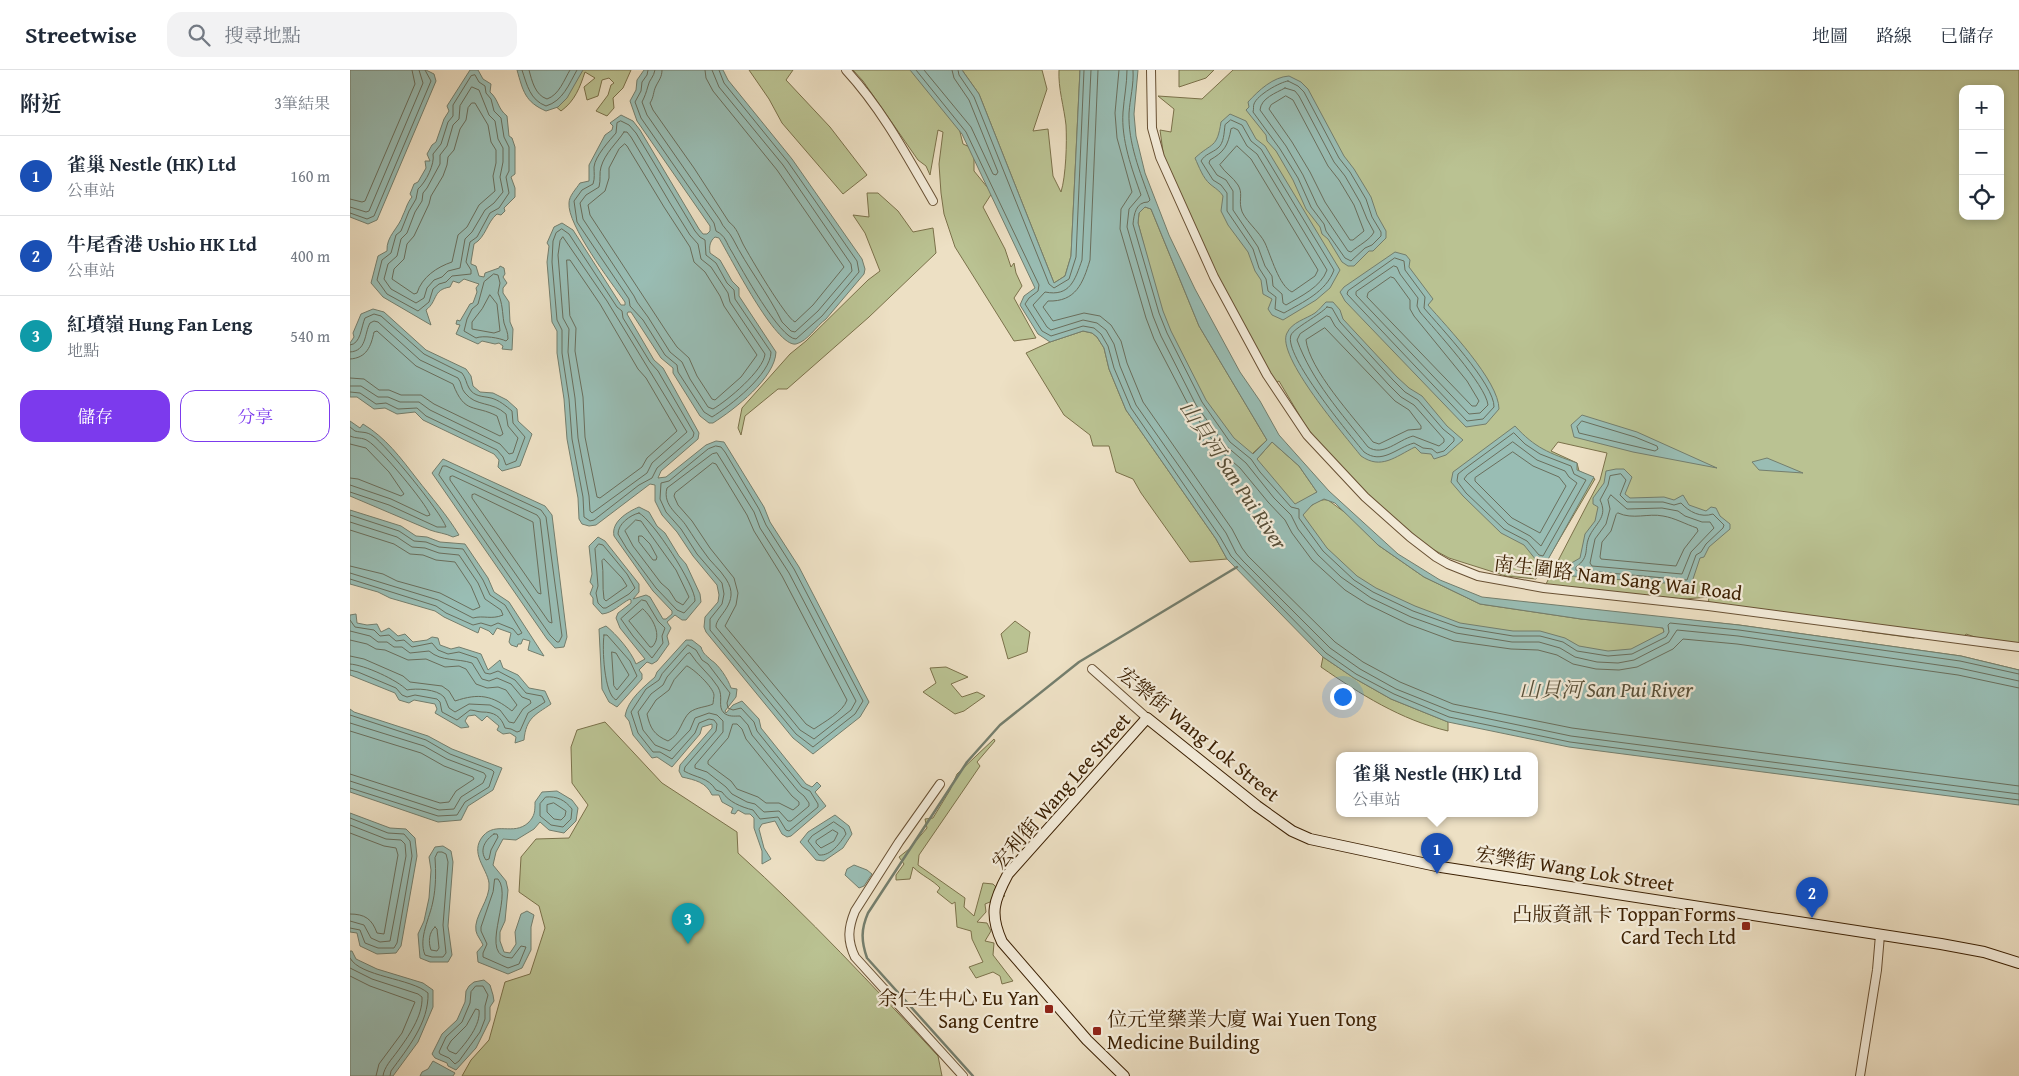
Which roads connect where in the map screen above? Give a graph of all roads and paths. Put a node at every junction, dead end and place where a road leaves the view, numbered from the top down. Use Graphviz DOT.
graph roads {
  1 [pos="846,70"];
  2 [pos="1151,70"];
  3 [pos="933,201"];
  4 [pos="2019,647"];
  5 [pos="1092,669"];
  6 [pos="1147,718"];
  7 [pos="940,784"];
  8 [pos="1880,935"];
  9 [pos="2019,963"];
  10 [pos="963,1076"];
  11 [pos="1124,1076"];
  12 [pos="1860,1076"];
  1 -- 3 [label="street"];
  2 -- 4 [label="street, 南生圍路 Nam Sang Wai Road"];
  5 -- 6 [label="street, 宏樂街 Wang Lok Street"];
  6 -- 8 [label="street, 宏樂街 Wang Lok Street"];
  6 -- 11 [label="street, 宏利街 Wang Lee Street"];
  7 -- 10 [label="street"];
  8 -- 9 [label="street, 宏樂街 Wang Lok Street"];
  8 -- 12 [label="street"];
}
